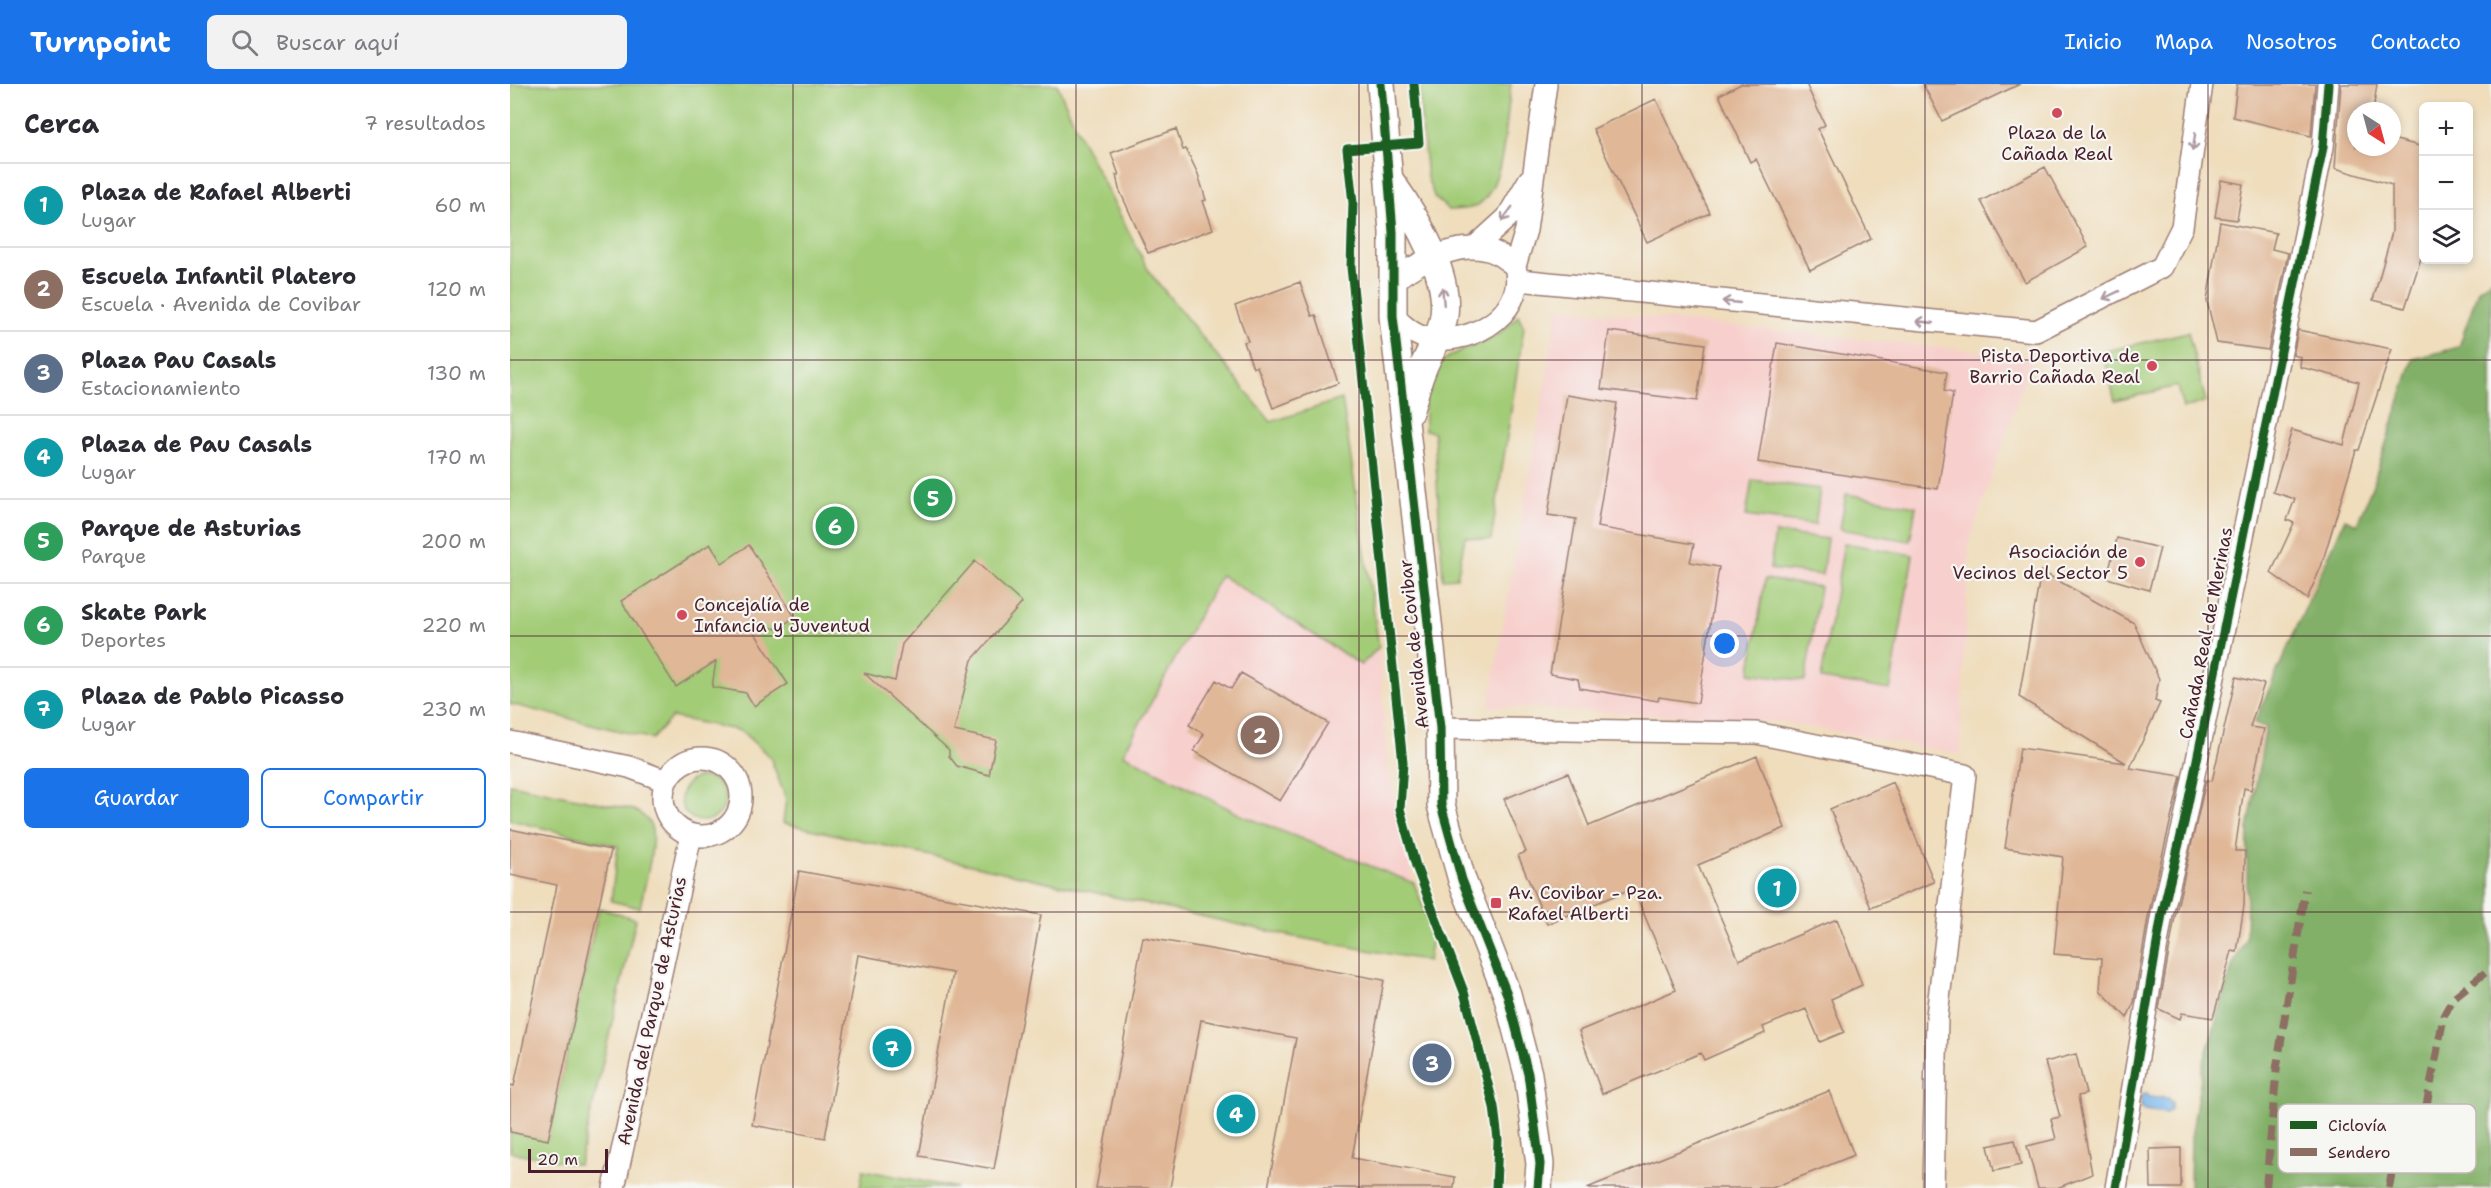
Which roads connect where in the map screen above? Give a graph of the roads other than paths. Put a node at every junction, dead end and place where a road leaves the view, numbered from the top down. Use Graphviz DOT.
graph roads {
  1 [pos="1381,84"];
  2 [pos="1546,84"];
  3 [pos="2202,84"];
  4 [pos="2328,84"];
  5 [pos="1532,174"];
  6 [pos="1390,181"];
  7 [pos="1474,248"];
  8 [pos="1432,256"];
  9 [pos="1517,273"];
  10 [pos="1394,281"];
  11 [pos="1394,316"];
  12 [pos="1438,337"];
  13 [pos="1406,420"];
  14 [pos="1440,728"];
  15 [pos="510,742"];
  16 [pos="666,781"];
  17 [pos="691,835"];
  18 [pos="614,1188"];
  19 [pos="1538,1188"];
  20 [pos="1933,1188"];
  21 [pos="2116,1188"];
  1 -- 6 [label="street, Avenida de Covibar"];
  2 -- 5 [label="street"];
  3 -- 9 [label="street, one-way"];
  4 -- 21 [label="street, Cañada Real de Merinas"];
  5 -- 7 [label="street, one-way"];
  5 -- 9 [label="street"];
  6 -- 8 [label="street, Avenida de Covibar"];
  6 -- 10 [label="street, Avenida de Covibar"];
  7 -- 8 [label="street"];
  7 -- 9 [label="street"];
  8 -- 10 [label="street"];
  12 -- 8 [label="street, Avenida de Covibar, one-way"];
  9 -- 12 [label="street"];
  10 -- 11 [label="street, Avenida de Covibar"];
  11 -- 12 [label="street"];
  11 -- 13 [label="street, Avenida de Covibar"];
  12 -- 13 [label="street, Avenida de Covibar"];
  13 -- 14 [label="street, Avenida de Covibar"];
  14 -- 19 [label="street, Avenida de Covibar"];
  14 -- 20 [label="street"];
  15 -- 16 [label="street"];
  16 -- 17 [label="street"];
  16 -- 17 [label="street"];
  17 -- 18 [label="street, Avenida del Parque de Asturias"];
}
